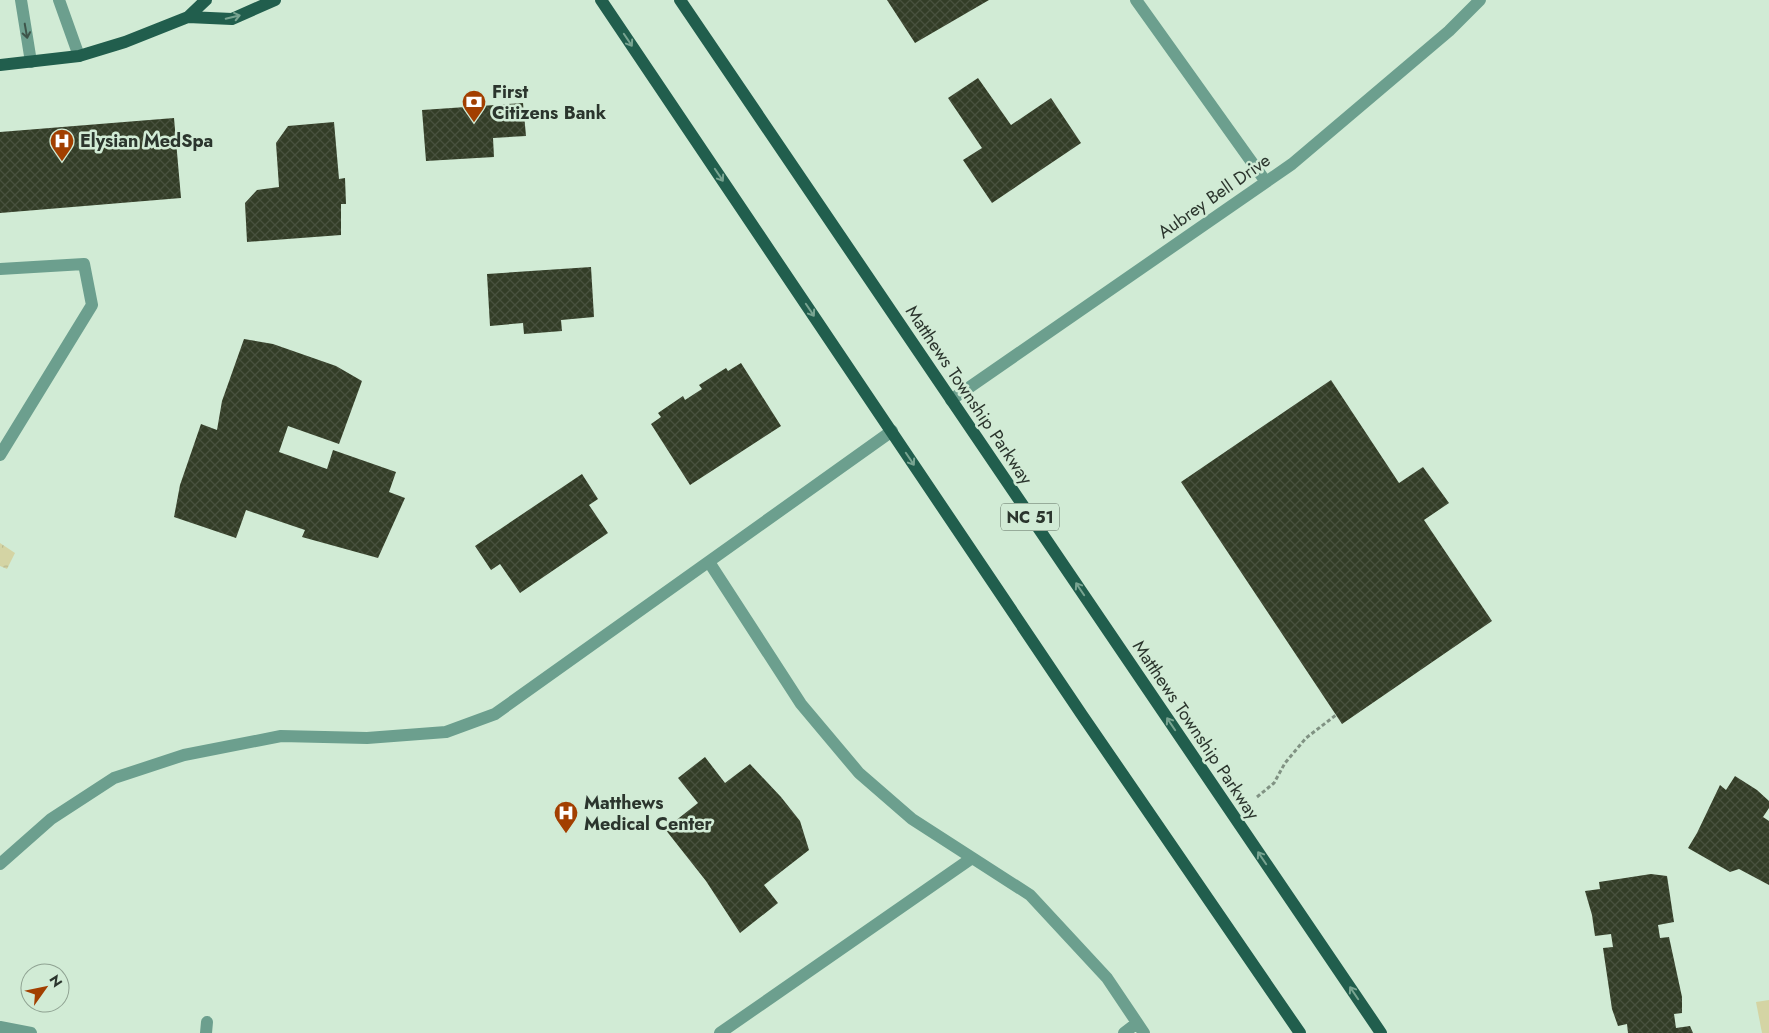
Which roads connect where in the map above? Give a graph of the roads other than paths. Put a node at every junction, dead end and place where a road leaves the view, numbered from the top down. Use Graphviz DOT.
graph roads {
  1 [pos="21,0"];
  2 [pos="59,0"];
  3 [pos="206,0"];
  4 [pos="276,0"];
  5 [pos="601,0"];
  6 [pos="680,0"];
  7 [pos="1136,0"];
  8 [pos="1480,0"];
  9 [pos="188,17"];
  10 [pos="79,56"];
  11 [pos="31,62"];
  12 [pos="0,65"];
  13 [pos="1266,182"];
  14 [pos="0,269"];
  15 [pos="951,400"];
  16 [pos="892,431"];
  17 [pos="0,455"];
  18 [pos="709,562"];
  19 [pos="972,858"];
  20 [pos="0,864"];
  21 [pos="0,1027"];
  22 [pos="1140,1028"];
  23 [pos="30,1033"];
  24 [pos="720,1033"];
  25 [pos="1124,1033"];
  26 [pos="1300,1033"];
  27 [pos="1381,1033"];
  1 -- 11 [label="street, one-way"];
  2 -- 10 [label="street"];
  3 -- 9 [label="main road"];
  9 -- 4 [label="main road, one-way"];
  5 -- 16 [label="main road, one-way"];
  6 -- 15 [label="main road, Matthews Township Parkway / NC 51"];
  7 -- 13 [label="street"];
  8 -- 13 [label="street, Aubrey Bell Drive"];
  9 -- 10 [label="main road"];
  10 -- 11 [label="main road"];
  11 -- 12 [label="main road"];
  13 -- 15 [label="street, Aubrey Bell Drive"];
  14 -- 17 [label="street"];
  27 -- 15 [label="main road, Matthews Township Parkway / NC 51, one-way"];
  16 -- 18 [label="street"];
  16 -- 26 [label="main road, one-way"];
  18 -- 19 [label="street"];
  18 -- 20 [label="street"];
  19 -- 22 [label="street"];
  19 -- 24 [label="street"];
  21 -- 23 [label="street"];
  22 -- 25 [label="street"];
}
